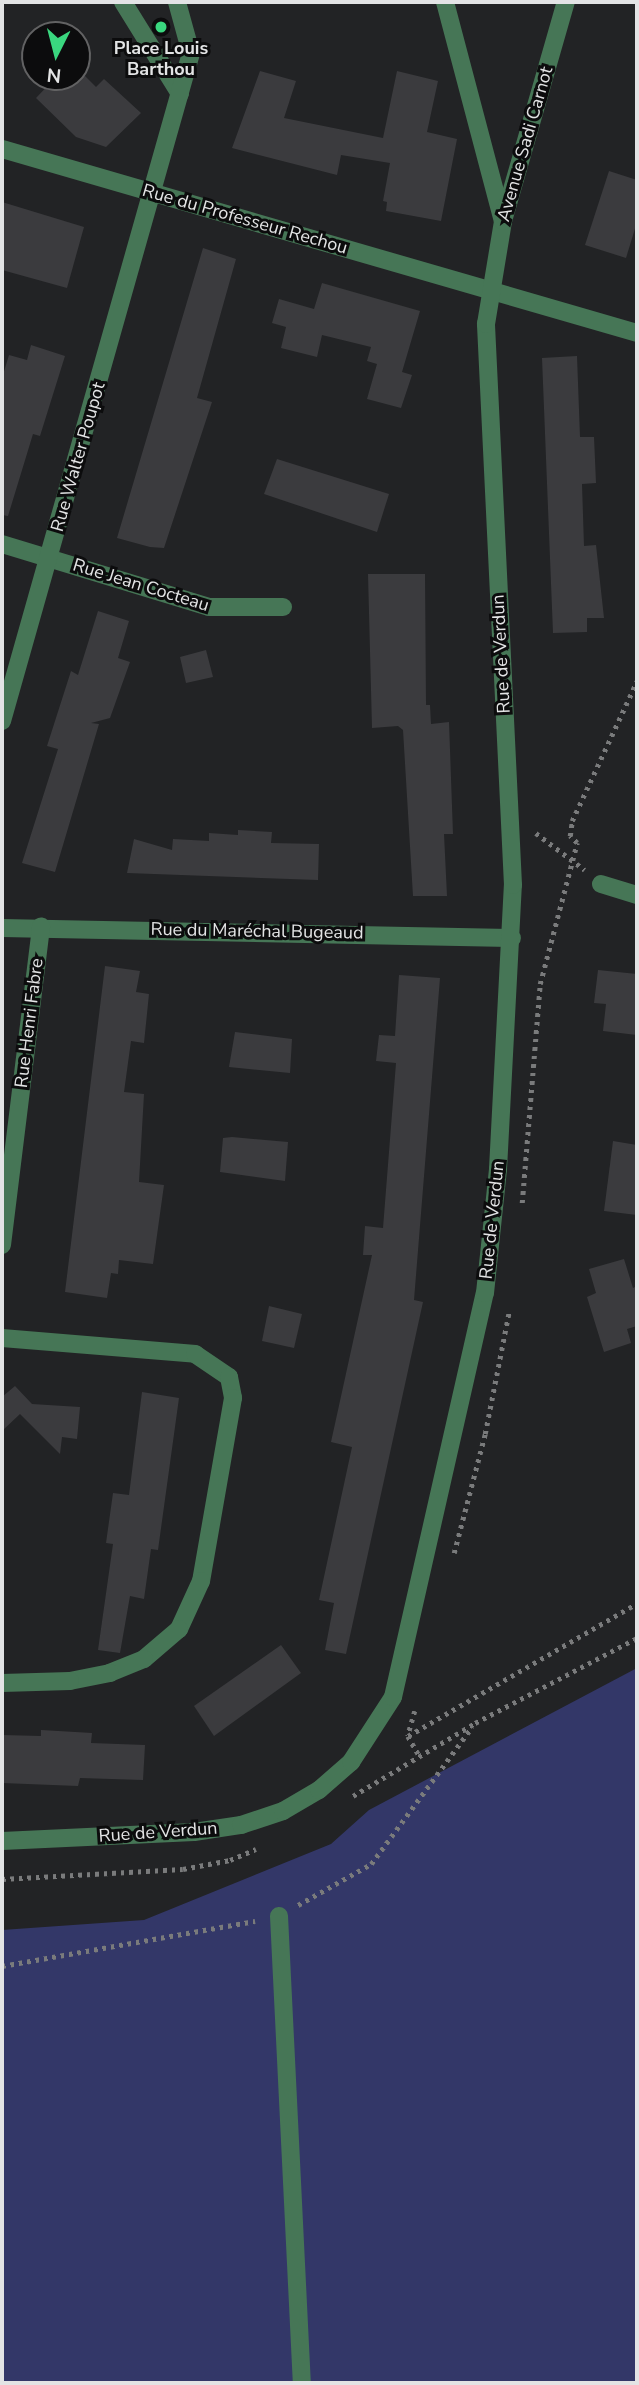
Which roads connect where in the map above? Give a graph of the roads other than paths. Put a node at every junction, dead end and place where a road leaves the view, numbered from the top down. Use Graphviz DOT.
graph roads {
  1 [pos="123,2"];
  2 [pos="177,2"];
  3 [pos="445,2"];
  4 [pos="566,2"];
  5 [pos="180,94"];
  6 [pos="2,149"];
  7 [pos="154,193"];
  8 [pos="503,221"];
  9 [pos="488,288"];
  10 [pos="637,333"];
  11 [pos="2,544"];
  12 [pos="49,557"];
  13 [pos="283,607"];
  14 [pos="2,721"];
  15 [pos="601,884"];
  16 [pos="637,895"];
  17 [pos="41,926"];
  18 [pos="2,928"];
  19 [pos="512,938"];
  20 [pos="2,1245"];
  21 [pos="2,1339"];
  22 [pos="2,1682"];
  23 [pos="2,1842"];
  24 [pos="279,1916"];
  25 [pos="302,2383"];
  1 -- 5 [label="street"];
  2 -- 5 [label="street, Rue Walter Poupot"];
  3 -- 8 [label="street"];
  4 -- 8 [label="street, Avenue Sadi Carnot"];
  5 -- 7 [label="street, Rue Walter Poupot"];
  6 -- 7 [label="street, Rue du Professeur Rechou"];
  7 -- 9 [label="street, Rue du Professeur Rechou"];
  7 -- 12 [label="street, Rue Walter Poupot"];
  8 -- 9 [label="street, Avenue Sadi Carnot"];
  9 -- 10 [label="street, Rue du Professeur Rechou"];
  9 -- 19 [label="street, Rue de Verdun"];
  11 -- 12 [label="street, Rue Jean Cocteau"];
  12 -- 13 [label="street, Rue Jean Cocteau"];
  12 -- 14 [label="street, Rue Walter Poupot"];
  15 -- 16 [label="street"];
  17 -- 18 [label="street, Rue du Maréchal Bugeaud"];
  17 -- 19 [label="street, Rue du Maréchal Bugeaud"];
  17 -- 20 [label="street, Rue Henri Fabre"];
  19 -- 23 [label="street, Rue de Verdun"];
  21 -- 22 [label="street"];
  24 -- 25 [label="street"];
}
